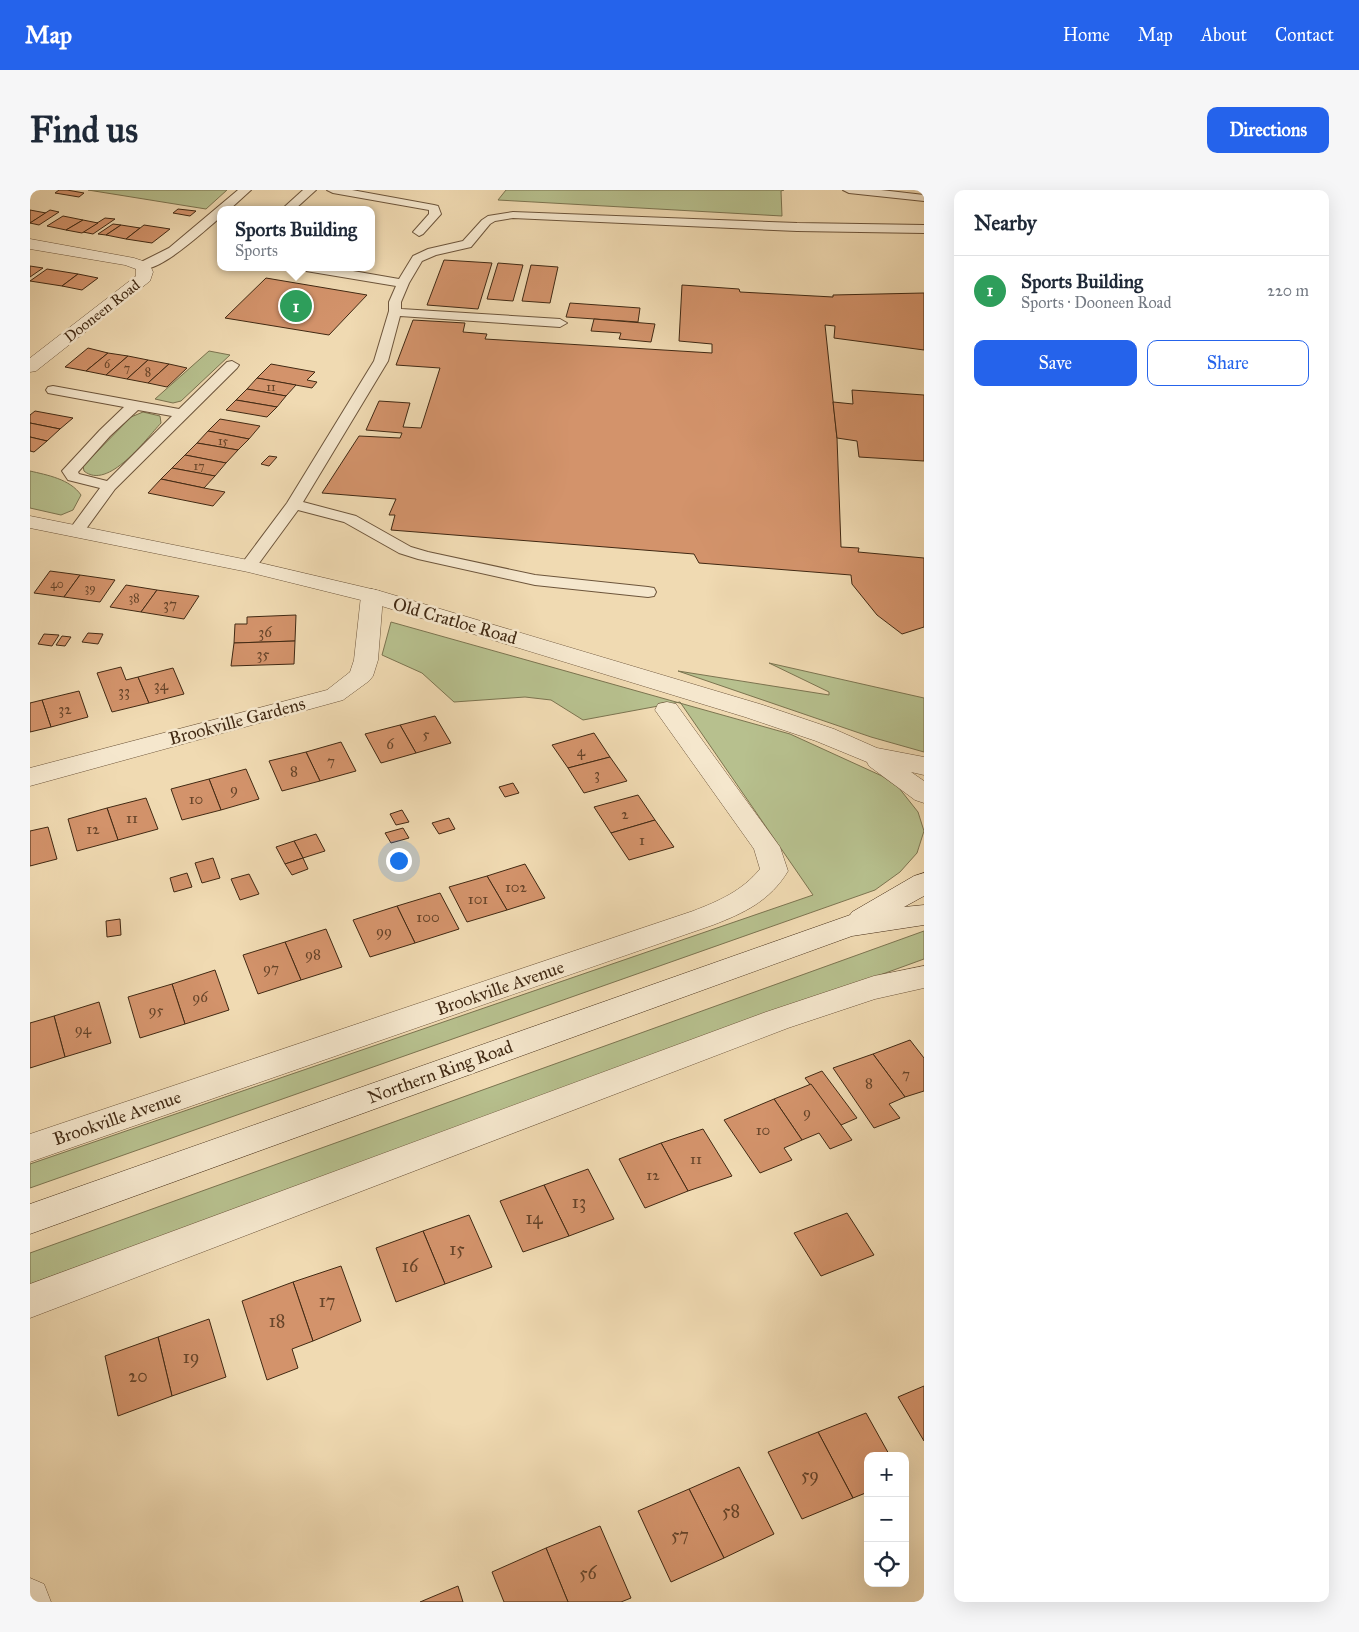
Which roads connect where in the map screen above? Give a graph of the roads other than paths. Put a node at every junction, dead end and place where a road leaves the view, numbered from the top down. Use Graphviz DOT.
graph roads {
  1 [pos="245,190"];
  2 [pos="310,190"];
  3 [pos="333,190"];
  4 [pos="850,190"];
  5 [pos="924,198"];
  6 [pos="227,206"];
  7 [pos="292,206"];
  8 [pos="217,214"];
  9 [pos="924,229"];
  10 [pos="419,232"];
  11 [pos="30,244"];
  12 [pos="144,266"];
  13 [pos="330,271"];
  14 [pos="402,283"];
  15 [pos="394,312"];
  16 [pos="560,323"];
  17 [pos="232,365"];
  18 [pos="30,367"];
  19 [pos="53,390"];
  20 [pos="135,405"];
  21 [pos="183,414"];
  22 [pos="110,486"];
  23 [pos="294,504"];
  24 [pos="30,522"];
  25 [pos="77,530"];
  26 [pos="248,566"];
  27 [pos="648,592"];
  28 [pos="372,596"];
  29 [pos="667,710"];
  30 [pos="871,755"];
  31 [pos="924,766"];
  32 [pos="30,777"];
  33 [pos="924,794"];
  34 [pos="924,883"];
  35 [pos="924,915"];
  36 [pos="850,926"];
  37 [pos="924,977"];
  38 [pos="30,1148"];
  39 [pos="30,1219"];
  40 [pos="30,1301"];
  41 [pos="30,1598"];
  42 [pos="31,1602"];
  1 -- 6 [label="lane"];
  2 -- 7 [label="lane"];
  3 -- 10 [label="lane"];
  4 -- 5 [label="lane"];
  8 -- 12 [label="lane"];
  9 -- 14 [label="lane"];
  11 -- 12 [label="street, Dooneen Road"];
  12 -- 18 [label="street, Dooneen Road"];
  13 -- 14 [label="lane"];
  14 -- 15 [label="lane"];
  15 -- 16 [label="lane"];
  15 -- 23 [label="lane"];
  17 -- 21 [label="lane"];
  19 -- 20 [label="lane"];
  20 -- 21 [label="lane"];
  20 -- 22 [label="lane"];
  21 -- 22 [label="lane"];
  22 -- 25 [label="lane"];
  23 -- 26 [label="lane"];
  23 -- 27 [label="lane"];
  24 -- 25 [label="street, Old Cratloe Road"];
  25 -- 26 [label="street, Old Cratloe Road"];
  26 -- 28 [label="street, Old Cratloe Road"];
  28 -- 30 [label="street, Old Cratloe Road"];
  28 -- 32 [label="street, Brookville Gardens"];
  29 -- 38 [label="street, Brookville Avenue"];
  30 -- 31 [label="street, Old Cratloe Road"];
  30 -- 33 [label="street, Old Cratloe Road"];
  34 -- 36 [label="street"];
  35 -- 36 [label="street"];
  36 -- 39 [label="street, Northern Ring Road"];
  37 -- 40 [label="street"];
  41 -- 42 [label="street"];
}
